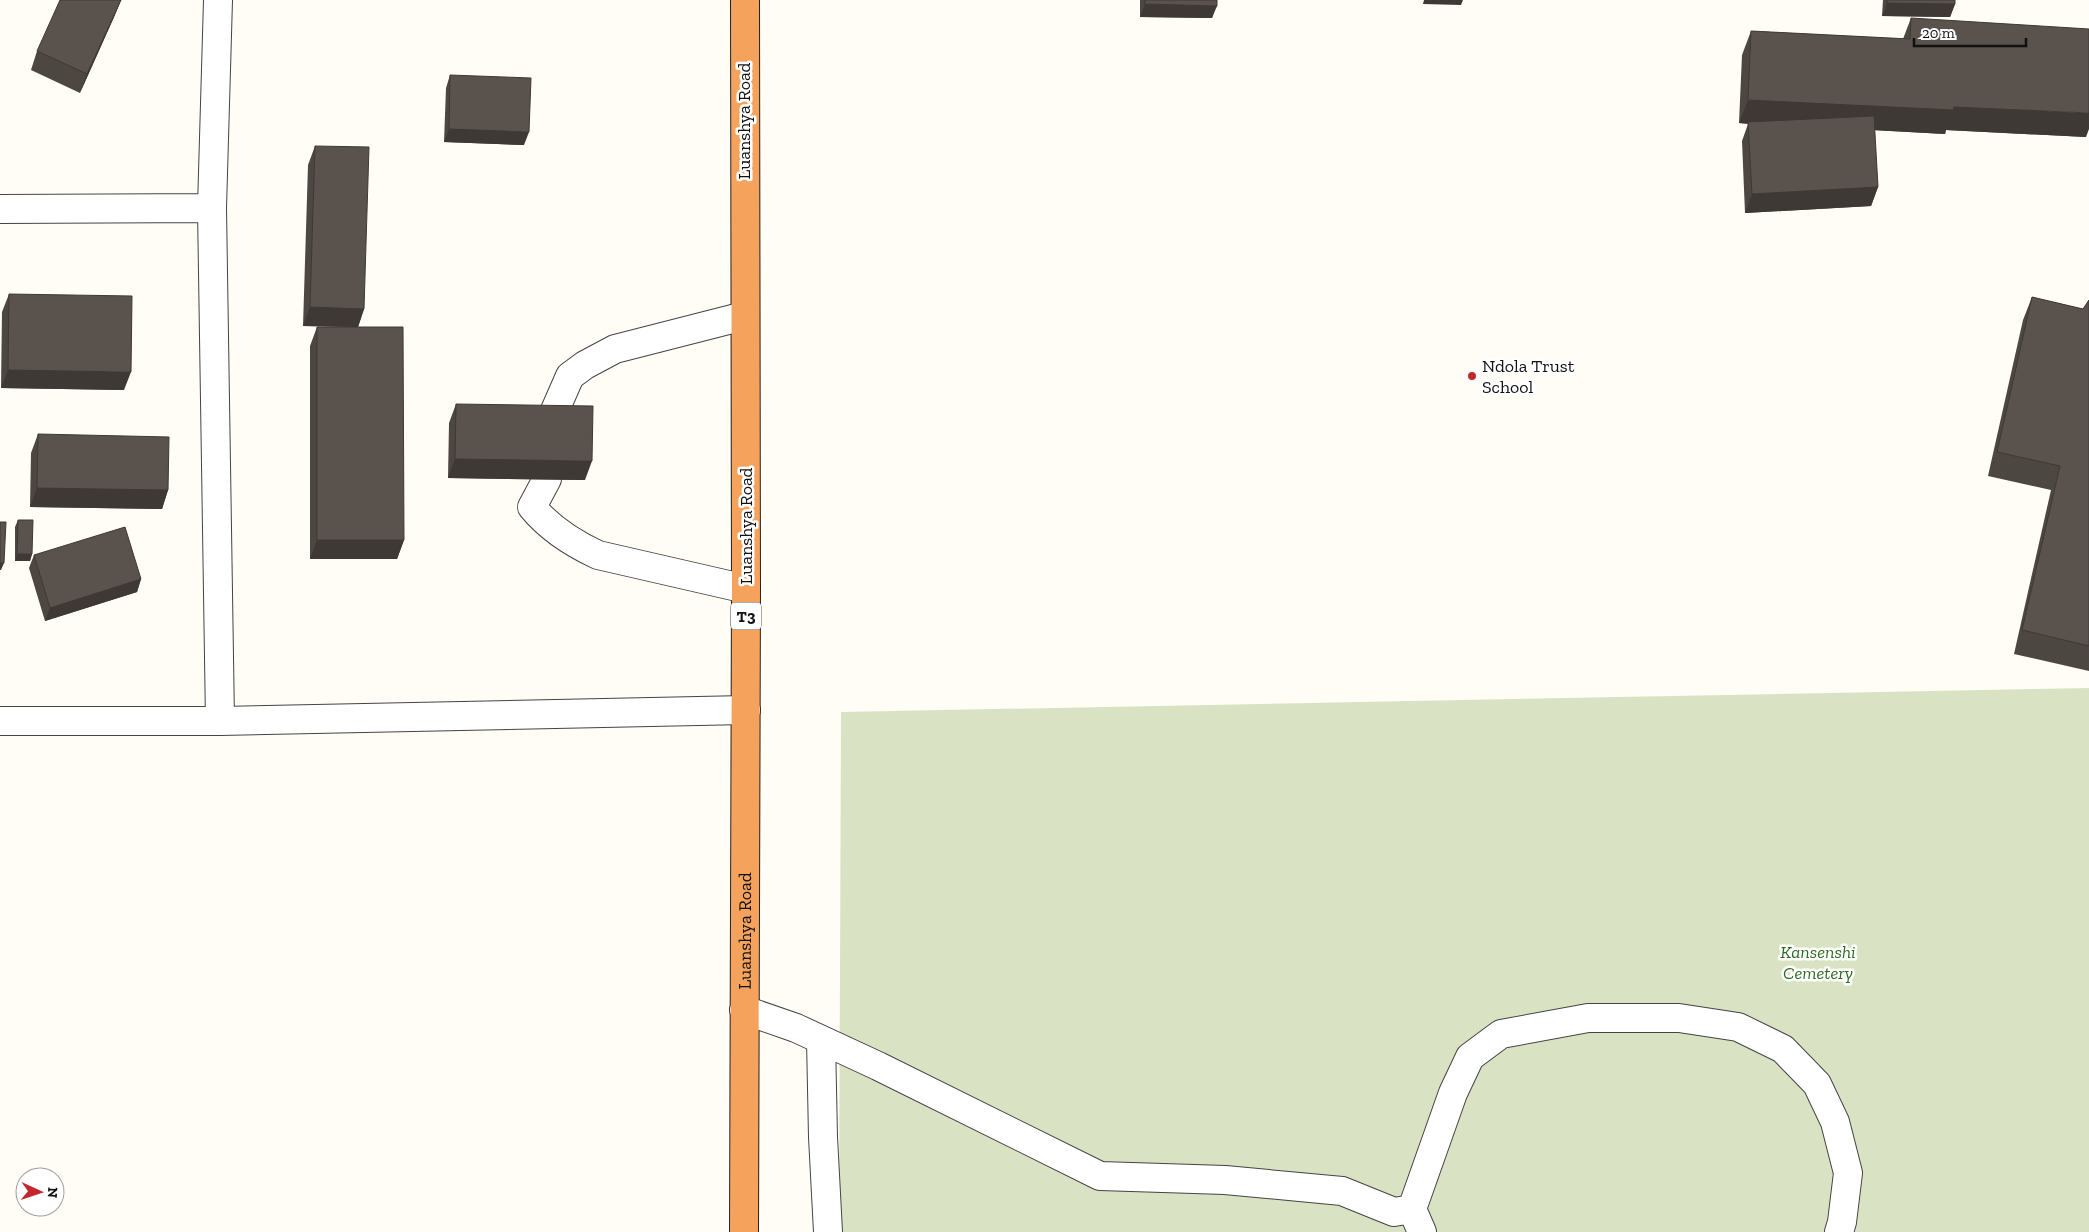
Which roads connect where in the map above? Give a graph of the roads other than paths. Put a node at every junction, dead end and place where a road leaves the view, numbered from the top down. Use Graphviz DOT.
graph roads {
  1 [pos="218,0"];
  2 [pos="744,0"];
  3 [pos="212,208"];
  4 [pos="0,209"];
  5 [pos="744,316"];
  6 [pos="549,424"];
  7 [pos="547,479"];
  8 [pos="746,589"];
  9 [pos="746,710"];
  10 [pos="0,721"];
  11 [pos="220,721"];
  12 [pos="744,1010"];
  13 [pos="821,1040"];
  14 [pos="1417,1221"];
  15 [pos="744,1232"];
  16 [pos="828,1232"];
  17 [pos="1839,1232"];
  1 -- 3 [label="street"];
  2 -- 5 [label="highway, Luanshya Road / T3"];
  3 -- 4 [label="street"];
  3 -- 11 [label="street"];
  5 -- 6 [label="street"];
  5 -- 8 [label="highway, Luanshya Road / T3"];
  7 -- 8 [label="street"];
  8 -- 9 [label="highway, Luanshya Road / T3"];
  9 -- 11 [label="street"];
  9 -- 12 [label="highway, Luanshya Road / T3"];
  10 -- 11 [label="street"];
  12 -- 13 [label="street"];
  12 -- 15 [label="highway, Luanshya Road / T3"];
  13 -- 14 [label="street"];
  13 -- 16 [label="street"];
  14 -- 17 [label="street"];
}
